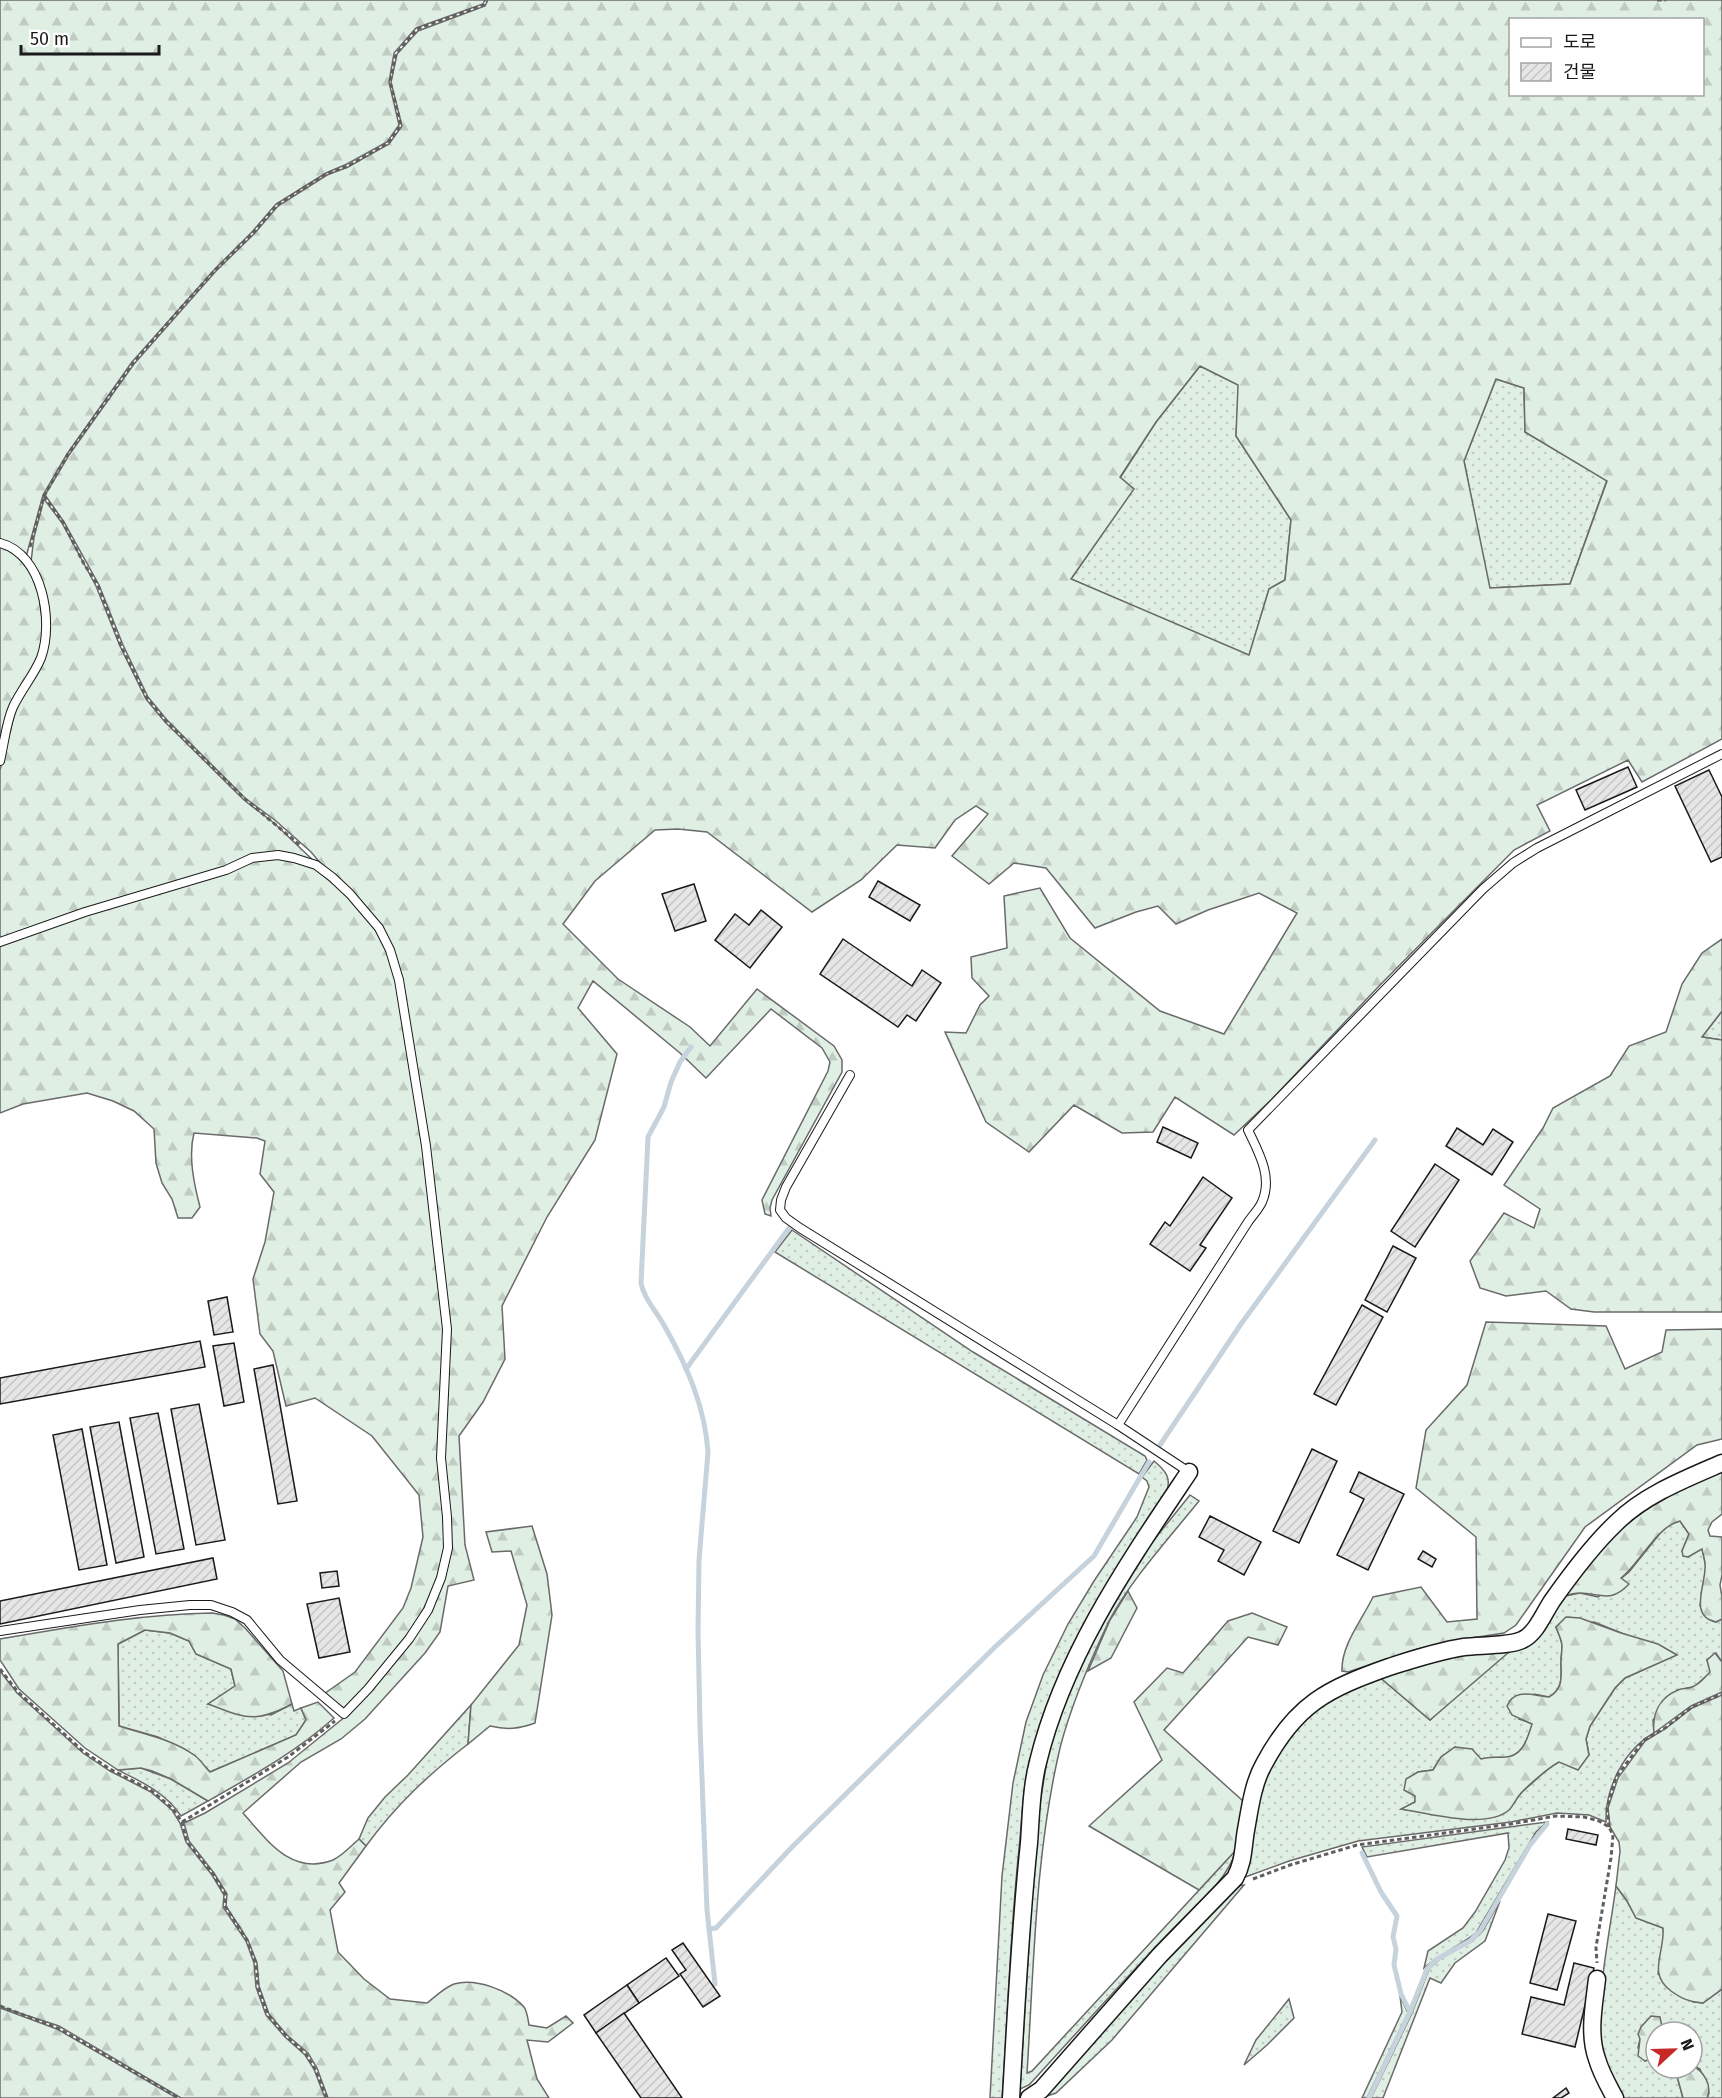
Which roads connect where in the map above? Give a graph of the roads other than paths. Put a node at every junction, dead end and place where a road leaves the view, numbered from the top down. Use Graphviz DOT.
graph roads {
  1 [pos="0,543"];
  2 [pos="1722,754"];
  3 [pos="0,761"];
  4 [pos="0,942"];
  5 [pos="850,1075"];
  6 [pos="1118,1425"];
  7 [pos="1722,1463"];
  8 [pos="1189,1472"];
  9 [pos="0,1631"];
  10 [pos="1597,1979"];
  11 [pos="1011,2098"];
  12 [pos="1029,2098"];
  13 [pos="1615,2098"];
  1 -- 3 [label="lane"];
  2 -- 6 [label="lane"];
  4 -- 9 [label="lane"];
  5 -- 6 [label="lane"];
  6 -- 8 [label="lane"];
  7 -- 12 [label="street"];
  8 -- 11 [label="street"];
  10 -- 13 [label="street"];
}
